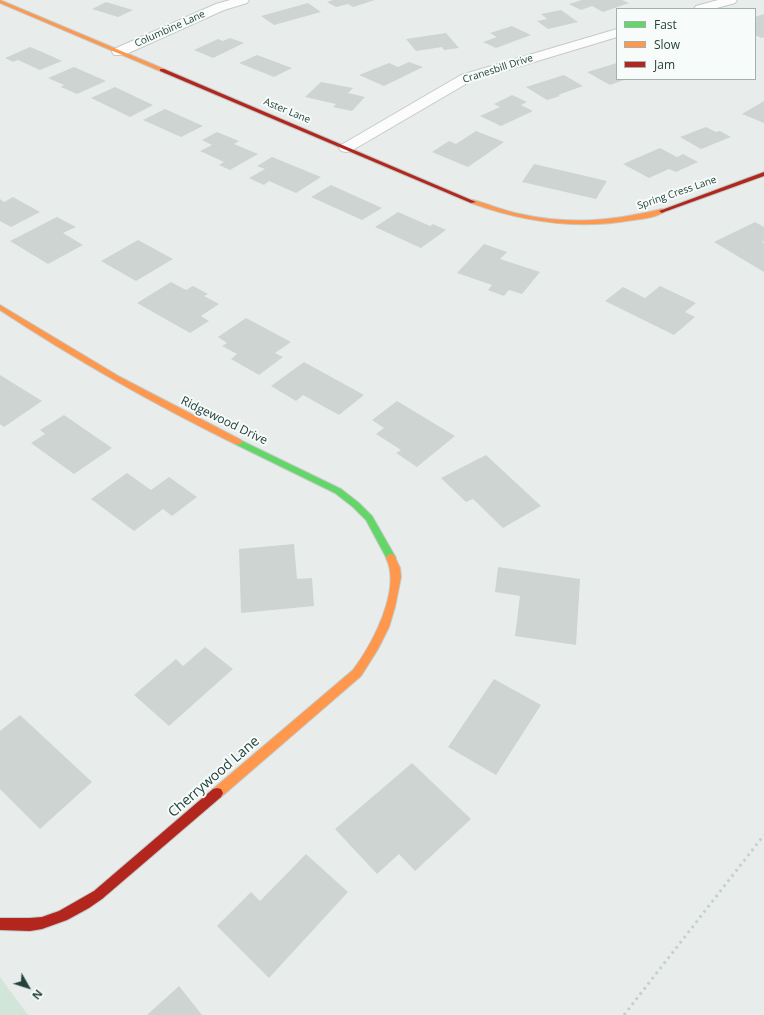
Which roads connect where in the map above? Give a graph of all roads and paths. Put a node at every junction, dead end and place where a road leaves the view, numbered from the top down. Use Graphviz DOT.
graph roads {
  1 [pos="243,0"];
  2 [pos="731,0"];
  3 [pos="0,1"];
  4 [pos="703,8"];
  5 [pos="616,33"];
  6 [pos="119,52"];
  7 [pos="346,148"];
  8 [pos="763,174"];
  9 [pos="572,223"];
  10 [pos="0,307"];
  11 [pos="394,589"];
  12 [pos="764,835"];
  13 [pos="0,924"];
  14 [pos="624,1015"];
  1 -- 6 [label="street, Columbine Lane"];
  2 -- 4 [label="street"];
  3 -- 6 [label="street, Aster Lane"];
  5 -- 7 [label="street, Cranesbill Drive"];
  6 -- 7 [label="street, Aster Lane"];
  7 -- 9 [label="street, Aster Lane"];
  8 -- 9 [label="street, Spring Cress Lane"];
  10 -- 11 [label="street, Ridgewood Drive"];
  11 -- 13 [label="street, Cherrywood Lane"];
  12 -- 14 [label="path"];
}
